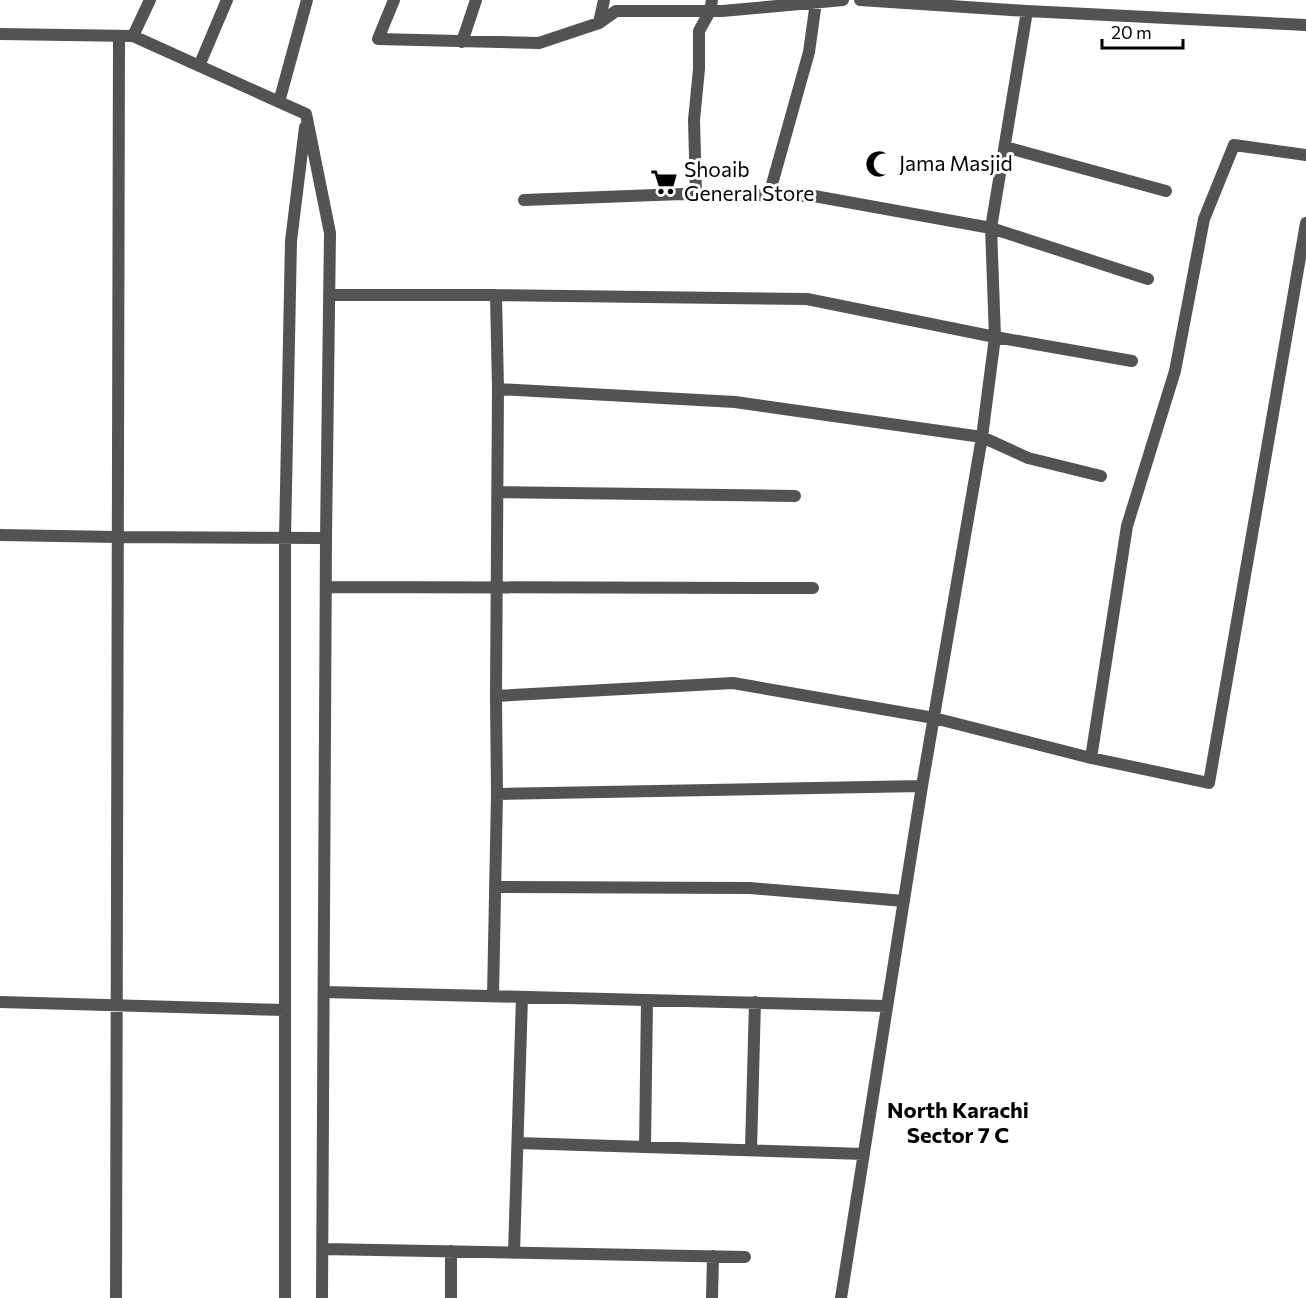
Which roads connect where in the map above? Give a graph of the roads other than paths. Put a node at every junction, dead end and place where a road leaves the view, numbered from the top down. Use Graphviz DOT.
graph roads {
  1 [pos="150,0"];
  2 [pos="227,0"];
  3 [pos="307,0"];
  4 [pos="394,0"];
  5 [pos="476,0"];
  6 [pos="604,0"];
  7 [pos="843,0"];
  8 [pos="860,0"];
  9 [pos="817,1"];
  10 [pos="711,5"];
  11 [pos="1027,11"];
  12 [pos="599,23"];
  13 [pos="1306,25"];
  14 [pos="0,34"];
  15 [pos="118,36"];
  16 [pos="133,36"];
  17 [pos="462,42"];
  18 [pos="199,66"];
  19 [pos="279,102"];
  20 [pos="306,114"];
  21 [pos="1005,147"];
  22 [pos="1306,155"];
  23 [pos="1166,191"];
  24 [pos="696,194"];
  25 [pos="769,195"];
  26 [pos="524,200"];
  27 [pos="1306,223"];
  28 [pos="991,228"];
  29 [pos="1148,279"];
  30 [pos="329,295"];
  31 [pos="496,295"];
  32 [pos="994,337"];
  33 [pos="1132,361"];
  34 [pos="498,389"];
  35 [pos="982,437"];
  36 [pos="1101,476"];
  37 [pos="498,492"];
  38 [pos="795,496"];
  39 [pos="0,535"];
  40 [pos="117,537"];
  41 [pos="285,538"];
  42 [pos="326,538"];
  43 [pos="326,587"];
  44 [pos="497,587"];
  45 [pos="813,588"];
  46 [pos="496,696"];
  47 [pos="934,718"];
  48 [pos="1091,758"];
  49 [pos="922,786"];
  50 [pos="497,794"];
  51 [pos="495,887"];
  52 [pos="904,901"];
  53 [pos="324,992"];
  54 [pos="493,996"];
  55 [pos="522,997"];
  56 [pos="647,1000"];
  57 [pos="0,1002"];
  58 [pos="755,1002"];
  59 [pos="117,1006"];
  60 [pos="888,1006"];
  61 [pos="285,1010"];
  62 [pos="518,1143"];
  63 [pos="645,1147"];
  64 [pos="751,1150"];
  65 [pos="864,1154"];
  66 [pos="323,1249"];
  67 [pos="451,1251"];
  68 [pos="514,1253"];
  69 [pos="713,1256"];
  70 [pos="745,1257"];
  71 [pos="116,1298"];
  72 [pos="285,1298"];
  73 [pos="322,1298"];
  74 [pos="451,1298"];
  75 [pos="712,1298"];
  76 [pos="840,1298"];
  1 -- 16 [label="street"];
  2 -- 18 [label="street"];
  3 -- 19 [label="street"];
  4 -- 17 [label="street"];
  5 -- 17 [label="street"];
  6 -- 12 [label="street"];
  7 -- 9 [label="street"];
  8 -- 11 [label="street"];
  9 -- 10 [label="street"];
  9 -- 25 [label="street"];
  10 -- 12 [label="street"];
  10 -- 24 [label="street"];
  11 -- 13 [label="street"];
  11 -- 21 [label="street"];
  12 -- 17 [label="street"];
  14 -- 15 [label="street"];
  15 -- 16 [label="street"];
  15 -- 40 [label="street"];
  16 -- 18 [label="street"];
  18 -- 19 [label="street"];
  19 -- 20 [label="street"];
  20 -- 30 [label="street"];
  20 -- 41 [label="street"];
  21 -- 23 [label="street"];
  21 -- 28 [label="street"];
  22 -- 48 [label="street"];
  24 -- 25 [label="street"];
  24 -- 26 [label="street"];
  25 -- 28 [label="street"];
  27 -- 48 [label="street"];
  28 -- 29 [label="street"];
  28 -- 32 [label="street"];
  30 -- 31 [label="street"];
  30 -- 42 [label="street"];
  31 -- 32 [label="street"];
  31 -- 34 [label="street"];
  32 -- 33 [label="street"];
  32 -- 35 [label="street"];
  34 -- 35 [label="street"];
  34 -- 37 [label="street"];
  35 -- 36 [label="street"];
  35 -- 47 [label="street"];
  37 -- 38 [label="street"];
  37 -- 44 [label="street"];
  39 -- 40 [label="street"];
  40 -- 41 [label="street"];
  40 -- 59 [label="street"];
  41 -- 42 [label="street"];
  41 -- 61 [label="street"];
  42 -- 43 [label="street"];
  43 -- 44 [label="street"];
  43 -- 53 [label="street"];
  44 -- 45 [label="street"];
  44 -- 46 [label="street"];
  46 -- 47 [label="street"];
  46 -- 50 [label="street"];
  47 -- 48 [label="street"];
  47 -- 49 [label="street"];
  49 -- 50 [label="street"];
  49 -- 52 [label="street"];
  50 -- 51 [label="street"];
  51 -- 52 [label="street"];
  51 -- 54 [label="street"];
  52 -- 60 [label="street"];
  53 -- 54 [label="street"];
  53 -- 66 [label="street"];
  54 -- 55 [label="street"];
  55 -- 56 [label="street"];
  55 -- 62 [label="street"];
  56 -- 58 [label="street"];
  56 -- 63 [label="street"];
  57 -- 59 [label="street"];
  58 -- 60 [label="street"];
  58 -- 64 [label="street"];
  59 -- 61 [label="street"];
  59 -- 71 [label="street"];
  60 -- 65 [label="street"];
  61 -- 72 [label="street"];
  62 -- 63 [label="street"];
  62 -- 68 [label="street"];
  63 -- 64 [label="street"];
  64 -- 65 [label="street"];
  65 -- 76 [label="street"];
  66 -- 67 [label="street"];
  66 -- 73 [label="street"];
  67 -- 68 [label="street"];
  67 -- 74 [label="street"];
  68 -- 69 [label="street"];
  69 -- 70 [label="street"];
  69 -- 75 [label="street"];
}
